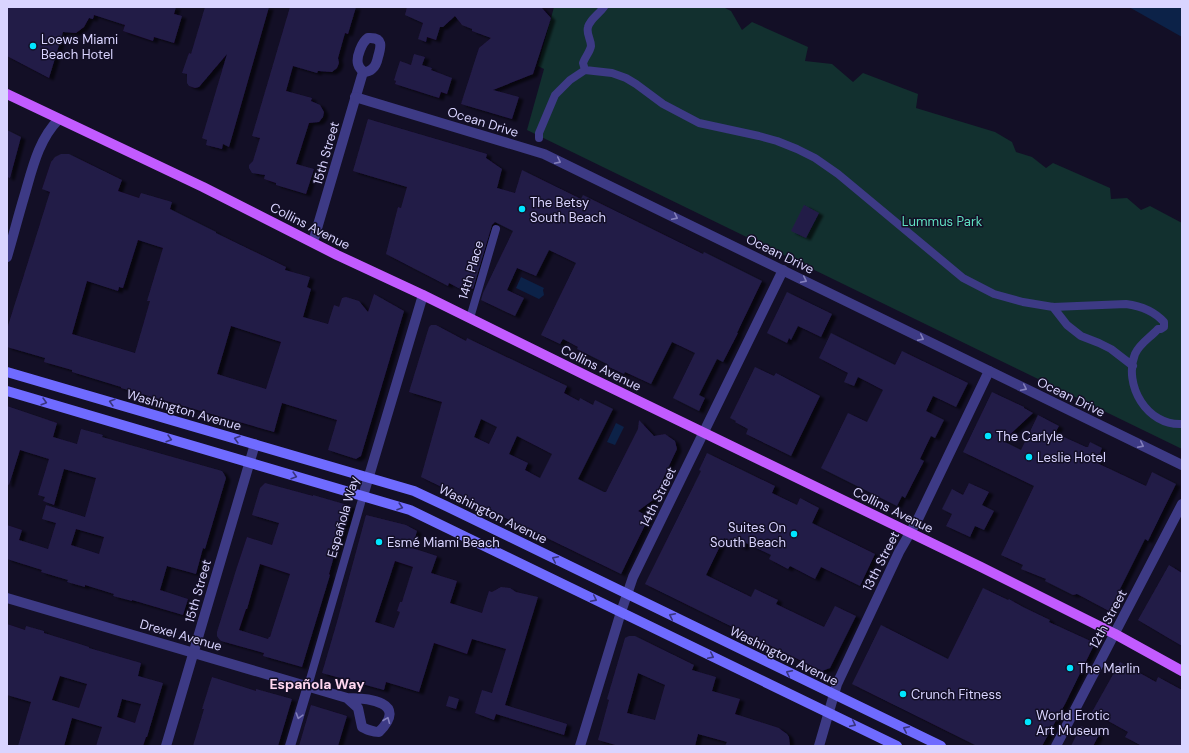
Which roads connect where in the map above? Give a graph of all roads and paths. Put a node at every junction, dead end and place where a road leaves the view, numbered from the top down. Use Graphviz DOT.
graph roads {
  1 [pos="604,7"];
  2 [pos="585,70"];
  3 [pos="363,72"];
  4 [pos="7,94"];
  5 [pos="355,97"];
  6 [pos="59,119"];
  7 [pos="538,138"];
  8 [pos="496,229"];
  9 [pos="313,242"];
  10 [pos="7,257"];
  11 [pos="783,270"];
  12 [pos="422,295"];
  13 [pos="1053,306"];
  14 [pos="470,318"];
  15 [pos="1133,366"];
  16 [pos="989,371"];
  17 [pos="7,372"];
  18 [pos="7,391"];
  19 [pos="1182,424"];
  20 [pos="704,433"];
  21 [pos="255,444"];
  22 [pos="249,462"];
  23 [pos="1182,465"];
  24 [pos="368,478"];
  25 [pos="363,496"];
  26 [pos="1182,504"];
  27 [pos="910,532"];
  28 [pos="627,594"];
  29 [pos="7,598"];
  30 [pos="621,612"];
  31 [pos="1115,634"];
  32 [pos="194,652"];
  33 [pos="1182,670"];
  34 [pos="308,686"];
  35 [pos="833,694"];
  36 [pos="347,698"];
  37 [pos="828,712"];
  38 [pos="166,746"];
  39 [pos="290,746"];
  40 [pos="580,746"];
  41 [pos="819,746"];
  42 [pos="897,746"];
  43 [pos="941,746"];
  44 [pos="1056,746"];
  1 -- 2 [label="street"];
  2 -- 7 [label="street"];
  2 -- 13 [label="street"];
  3 -- 5 [label="street, 15th Street"];
  4 -- 6 [label="main road, Collins Avenue"];
  5 -- 9 [label="street, 15th Street"];
  5 -- 11 [label="street, Ocean Drive, one-way"];
  6 -- 9 [label="main road, Collins Avenue"];
  6 -- 10 [label="street"];
  8 -- 14 [label="street, 14th Place"];
  9 -- 12 [label="main road, Collins Avenue"];
  11 -- 16 [label="street, Ocean Drive, one-way"];
  11 -- 20 [label="street, 14th Street"];
  12 -- 14 [label="main road, Collins Avenue"];
  12 -- 24 [label="street, Española Way"];
  13 -- 15 [label="street"];
  13 -- 15 [label="street"];
  14 -- 20 [label="main road, Collins Avenue"];
  15 -- 19 [label="street"];
  16 -- 23 [label="street, Ocean Drive, one-way"];
  16 -- 27 [label="street, 13th Street"];
  21 -- 17 [label="main road, Washington Avenue, one-way"];
  18 -- 22 [label="main road, one-way"];
  20 -- 27 [label="main road, Collins Avenue"];
  20 -- 28 [label="street, 14th Street"];
  21 -- 22 [label="street, 15th Street"];
  21 -- 24 [label="main road, Washington Avenue"];
  22 -- 25 [label="main road, one-way"];
  22 -- 32 [label="street, 15th Street"];
  24 -- 25 [label="street, Española Way"];
  28 -- 24 [label="main road, Washington Avenue, one-way"];
  25 -- 30 [label="main road, one-way"];
  25 -- 34 [label="street, Española Way"];
  26 -- 31 [label="street, 12th Street"];
  27 -- 31 [label="main road, Collins Avenue"];
  27 -- 35 [label="street, 13th Street"];
  28 -- 30 [label="street, 14th Street"];
  35 -- 28 [label="main road, Washington Avenue, one-way"];
  29 -- 32 [label="street, Drexel Avenue"];
  30 -- 37 [label="main road, one-way"];
  30 -- 40 [label="street, 14th Street"];
  31 -- 33 [label="main road, Collins Avenue"];
  31 -- 44 [label="street, 12th Street"];
  32 -- 34 [label="street, Drexel Avenue"];
  32 -- 38 [label="street, 15th Street"];
  34 -- 36 [label="street, Drexel Avenue"];
  34 -- 39 [label="street, Española Way, one-way"];
  35 -- 37 [label="street, 13th Street"];
  43 -- 35 [label="main road, Washington Avenue, one-way"];
  37 -- 41 [label="street, 13th Street"];
  37 -- 42 [label="main road, one-way"];
}
